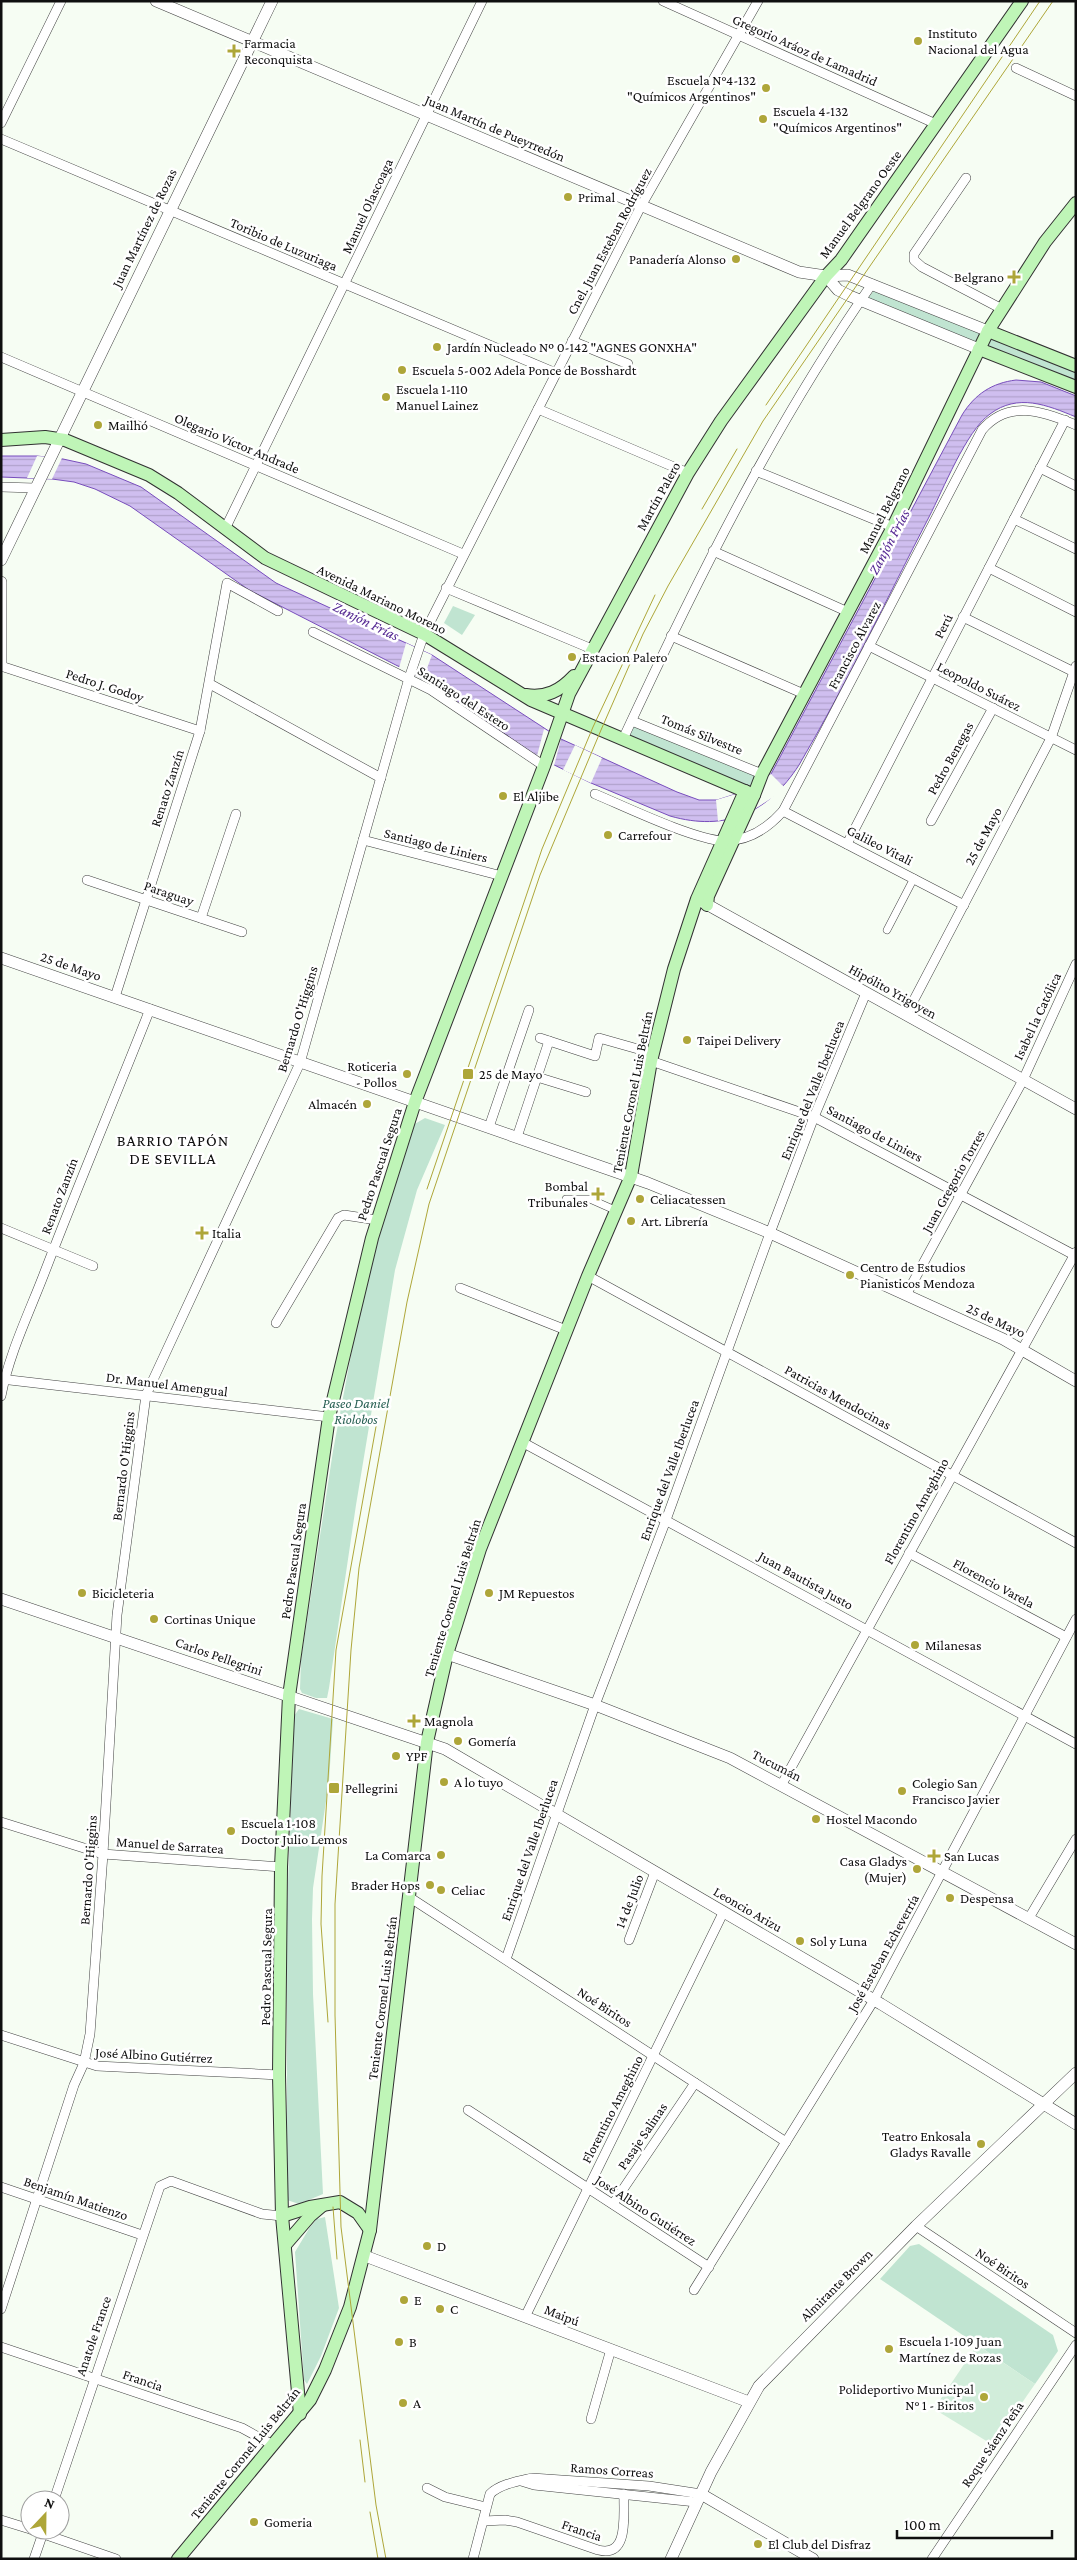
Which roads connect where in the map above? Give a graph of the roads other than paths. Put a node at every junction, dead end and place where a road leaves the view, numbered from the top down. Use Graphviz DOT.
graph roads {
  1 [pos="62,1"];
  2 [pos="156,1"];
  3 [pos="272,1"];
  4 [pos="482,1"];
  5 [pos="663,1"];
  6 [pos="758,1"];
  7 [pos="1022,1"];
  8 [pos="740,36"];
  9 [pos="252,42"];
  10 [pos="1016,68"];
  11 [pos="1076,96"];
  12 [pos="425,115"];
  13 [pos="1,123"];
  14 [pos="936,124"];
  15 [pos="1,139"];
  16 [pos="966,178"];
  17 [pos="1076,203"];
  18 [pos="641,206"];
  19 [pos="169,210"];
  20 [pos="826,276"];
  21 [pos="872,284"];
  22 [pos="346,285"];
  23 [pos="860,301"];
  24 [pos="1002,309"];
  25 [pos="988,331"];
  26 [pos="572,341"];
  27 [pos="979,349"];
  28 [pos="1,357"];
  29 [pos="628,364"];
  30 [pos="1076,366"];
  31 [pos="556,374"];
  32 [pos="1076,387"];
  33 [pos="82,392"];
  34 [pos="538,409"];
  35 [pos="1065,420"];
  36 [pos="1076,425"];
  37 [pos="60,439"];
  38 [pos="1,440"];
  39 [pos="255,466"];
  40 [pos="1040,468"];
  41 [pos="756,471"];
  42 [pos="688,473"];
  43 [pos="37,483"];
  44 [pos="1076,486"];
  45 [pos="1,487"];
  46 [pos="1014,519"];
  47 [pos="893,527"];
  48 [pos="225,529"];
  49 [pos="1076,549"];
  50 [pos="713,551"];
  51 [pos="463,554"];
  52 [pos="1,560"];
  53 [pos="988,568"];
  54 [pos="1,582"];
  55 [pos="446,588"];
  56 [pos="278,611"];
  57 [pos="848,612"];
  58 [pos="1076,612"];
  59 [pos="963,617"];
  60 [pos="313,632"];
  61 [pos="424,634"];
  62 [pos="671,636"];
  63 [pos="870,646"];
  64 [pos="592,649"];
  65 [pos="414,661"];
  66 [pos="1,666"];
  67 [pos="582,669"];
  68 [pos="1075,669"];
  69 [pos="410,676"];
  70 [pos="932,678"];
  71 [pos="210,684"];
  72 [pos="520,694"];
  73 [pos="804,694"];
  74 [pos="993,708"];
  75 [pos="560,713"];
  76 [pos="632,721"];
  77 [pos="200,731"];
  78 [pos="1051,738"];
  79 [pos="623,739"];
  80 [pos="549,748"];
  81 [pos="1076,750"];
  82 [pos="544,764"];
  83 [pos="762,774"];
  84 [pos="381,778"];
  85 [pos="750,793"];
  86 [pos="595,794"];
  87 [pos="738,806"];
  88 [pos="784,811"];
  89 [pos="236,814"];
  90 [pos="931,821"];
  91 [pos="363,840"];
  92 [pos="728,840"];
  93 [pos="847,844"];
  94 [pos="502,876"];
  95 [pos="914,878"];
  96 [pos="87,880"];
  97 [pos="144,899"];
  98 [pos="702,901"];
  99 [pos="964,905"];
  100 [pos="201,918"];
  101 [pos="887,930"];
  102 [pos="242,932"];
  103 [pos="1,958"];
  104 [pos="1076,964"];
  105 [pos="866,993"];
  106 [pos="115,997"];
  107 [pos="150,1009"];
  108 [pos="530,1010"];
  109 [pos="906,1015"];
  110 [pos="651,1057"];
  111 [pos="300,1063"];
  112 [pos="537,1077"];
  113 [pos="1023,1080"];
  114 [pos="586,1092"];
  115 [pos="415,1102"];
  116 [pos="1076,1109"];
  117 [pos="814,1117"];
  118 [pos="489,1127"];
  119 [pos="517,1137"];
  120 [pos="631,1176"];
  121 [pos="961,1194"];
  122 [pos="566,1199"];
  123 [pos="617,1212"];
  124 [pos="377,1220"];
  125 [pos="1,1228"];
  126 [pos="770,1233"];
  127 [pos="53,1250"];
  128 [pos="1075,1254"];
  129 [pos="93,1266"];
  130 [pos="588,1276"];
  131 [pos="460,1288"];
  132 [pos="906,1295"];
  133 [pos="276,1323"];
  134 [pos="566,1330"];
  135 [pos="1022,1349"];
  136 [pos="727,1352"];
  137 [pos="3,1379"];
  138 [pos="1076,1381"];
  139 [pos="146,1395"];
  140 [pos="1,1396"];
  141 [pos="329,1417"];
  142 [pos="522,1442"];
  143 [pos="952,1475"];
  144 [pos="666,1520"];
  145 [pos="1076,1543"];
  146 [pos="909,1553"];
  147 [pos="1,1599"];
  148 [pos="1076,1619"];
  149 [pos="867,1630"];
  150 [pos="116,1637"];
  151 [pos="1066,1637"];
  152 [pos="447,1654"];
  153 [pos="289,1696"];
  154 [pos="595,1705"];
  155 [pos="1026,1716"];
  156 [pos="427,1742"];
  157 [pos="1076,1744"];
  158 [pos="782,1784"];
  159 [pos="557,1814"];
  160 [pos="1,1822"];
  161 [pos="1076,1839"];
  162 [pos="104,1854"];
  163 [pos="281,1867"];
  164 [pos="655,1872"];
  165 [pos="943,1872"];
  166 [pos="409,1896"];
  167 [pos="723,1912"];
  168 [pos="1029,1918"];
  169 [pos="629,1940"];
  170 [pos="1076,1944"];
  171 [pos="506,1959"];
  172 [pos="874,2000"];
  173 [pos="1,2035"];
  174 [pos="654,2056"];
  175 [pos="84,2063"];
  176 [pos="1076,2073"];
  177 [pos="279,2075"];
  178 [pos="695,2083"];
  179 [pos="1044,2103"];
  180 [pos="468,2110"];
  181 [pos="1076,2124"];
  182 [pos="786,2142"];
  183 [pos="1,2187"];
  184 [pos="587,2188"];
  185 [pos="37,2199"];
  186 [pos="325,2204"];
  187 [pos="613,2204"];
  188 [pos="282,2216"];
  189 [pos="916,2226"];
  190 [pos="370,2230"];
  191 [pos="142,2235"];
  192 [pos="285,2246"];
  193 [pos="365,2256"];
  194 [pos="709,2267"];
  195 [pos="694,2290"];
  196 [pos="1,2309"];
  197 [pos="525,2316"];
  198 [pos="1076,2333"];
  199 [pos="1076,2345"];
  200 [pos="1,2347"];
  201 [pos="610,2349"];
  202 [pos="94,2378"];
  203 [pos="749,2402"];
  204 [pos="300,2414"];
  205 [pos="590,2419"];
  206 [pos="273,2445"];
  207 [pos="520,2481"];
  208 [pos="427,2488"];
  209 [pos="57,2490"];
  210 [pos="624,2494"];
  211 [pos="698,2498"];
  212 [pos="486,2507"];
  213 [pos="1,2520"];
  214 [pos="484,2521"];
  215 [pos="20,2526"];
  216 [pos="40,2540"];
  217 [pos="65,2540"];
  218 [pos="34,2559"];
  219 [pos="116,2559"];
  220 [pos="178,2559"];
  221 [pos="473,2559"];
  222 [pos="671,2559"];
  223 [pos="813,2559"];
  224 [pos="932,2559"];
  1 -- 13 [label="street"];
  2 -- 9 [label="street, Juan Martín de Pueyrredón"];
  3 -- 9 [label="street, Juan Martínez de Rozas"];
  4 -- 12 [label="street, Manuel Olascoaga"];
  5 -- 8 [label="street, Gregorio Aráoz de Lamadrid"];
  6 -- 8 [label="street, Cnel. Juan Esteban Rodríguez"];
  7 -- 14 [label="main road, Manuel Belgrano Oeste"];
  8 -- 14 [label="street, Gregorio Aráoz de Lamadrid"];
  8 -- 18 [label="street, Cnel. Juan Esteban Rodríguez"];
  9 -- 12 [label="street, Juan Martín de Pueyrredón"];
  9 -- 19 [label="street, Juan Martínez de Rozas"];
  10 -- 11 [label="street"];
  12 -- 18 [label="street, Juan Martín de Pueyrredón"];
  12 -- 22 [label="street, Manuel Olascoaga"];
  14 -- 20 [label="main road, Manuel Belgrano Oeste"];
  15 -- 19 [label="street, Toribio de Luzuriaga"];
  16 -- 24 [label="street"];
  17 -- 24 [label="main road, Manuel Belgrano"];
  18 -- 20 [label="street, Juan Martín de Pueyrredón"];
  18 -- 26 [label="street, Cnel. Juan Esteban Rodríguez"];
  19 -- 22 [label="street, Toribio de Luzuriaga"];
  19 -- 33 [label="street, Juan Martínez de Rozas"];
  20 -- 21 [label="street, Juan Martín de Pueyrredón"];
  20 -- 23 [label="street"];
  20 -- 42 [label="main road, Martín Palero"];
  21 -- 23 [label="street"];
  21 -- 25 [label="street, Juan Martín de Pueyrredón"];
  22 -- 31 [label="street, Toribio de Luzuriaga"];
  22 -- 39 [label="street, Manuel Olascoaga"];
  23 -- 27 [label="street"];
  23 -- 41 [label="street"];
  24 -- 25 [label="main road, Manuel Belgrano"];
  25 -- 27 [label="main road, Manuel Belgrano"];
  25 -- 30 [label="main road"];
  26 -- 29 [label="street"];
  26 -- 31 [label="street, Cnel. Juan Esteban Rodríguez"];
  27 -- 32 [label="main road"];
  27 -- 47 [label="main road, Manuel Belgrano"];
  28 -- 33 [label="street, Olegario Víctor Andrade"];
  31 -- 34 [label="street, Cnel. Juan Esteban Rodríguez"];
  33 -- 37 [label="street, Juan Martínez de Rozas"];
  33 -- 39 [label="street, Olegario Víctor Andrade"];
  34 -- 42 [label="street"];
  34 -- 51 [label="street, Cnel. Juan Esteban Rodríguez"];
  35 -- 36 [label="street"];
  35 -- 40 [label="street, Perú"];
  35 -- 63 [label="street, Francisco Álvarez"];
  37 -- 38 [label="main road, Avenida Mariano Moreno"];
  37 -- 43 [label="street, Juan Martínez de Rozas"];
  37 -- 48 [label="main road, Avenida Mariano Moreno"];
  39 -- 48 [label="street, Manuel Olascoaga"];
  39 -- 51 [label="street, Olegario Víctor Andrade"];
  40 -- 44 [label="street"];
  40 -- 46 [label="street, Perú"];
  41 -- 47 [label="street"];
  41 -- 50 [label="street"];
  42 -- 64 [label="main road, Martín Palero"];
  43 -- 45 [label="street"];
  43 -- 52 [label="street, Juan Martínez de Rozas"];
  46 -- 49 [label="street"];
  46 -- 53 [label="street, Perú"];
  47 -- 57 [label="main road, Manuel Belgrano"];
  48 -- 61 [label="main road, Avenida Mariano Moreno"];
  50 -- 57 [label="street"];
  50 -- 62 [label="street"];
  51 -- 55 [label="street, Cnel. Juan Esteban Rodríguez"];
  53 -- 58 [label="street"];
  53 -- 59 [label="street, Perú"];
  54 -- 66 [label="street"];
  55 -- 61 [label="street, Cnel. Juan Esteban Rodríguez"];
  55 -- 64 [label="street"];
  56 -- 71 [label="street, Renato Zanzín"];
  57 -- 73 [label="main road, Manuel Belgrano"];
  59 -- 68 [label="street"];
  59 -- 70 [label="street, Perú"];
  60 -- 69 [label="street, Santiago del Estero"];
  61 -- 65 [label="street, Cnel. Juan Esteban Rodríguez"];
  61 -- 72 [label="main road, Avenida Mariano Moreno"];
  62 -- 73 [label="street"];
  62 -- 76 [label="street"];
  63 -- 70 [label="street, Leopoldo Suárez"];
  63 -- 88 [label="street, Francisco Álvarez"];
  64 -- 67 [label="main road, Martín Palero"];
  65 -- 69 [label="street, Bernardo O'Higgins"];
  66 -- 77 [label="street, Pedro J. Godoy"];
  67 -- 72 [label="main road"];
  67 -- 75 [label="main road, Martín Palero"];
  68 -- 78 [label="street, 25 de Mayo"];
  69 -- 82 [label="street, Santiago del Estero"];
  69 -- 84 [label="street, Bernardo O'Higgins"];
  70 -- 74 [label="street, Leopoldo Suárez"];
  70 -- 93 [label="street, Perú"];
  71 -- 77 [label="street, Renato Zanzín"];
  71 -- 84 [label="street"];
  72 -- 75 [label="main road, Avenida Mariano Moreno"];
  73 -- 83 [label="main road, Manuel Belgrano"];
  74 -- 78 [label="street, Leopoldo Suárez"];
  74 -- 90 [label="street, Pedro Benegas"];
  75 -- 79 [label="main road, Avenida Mariano Moreno"];
  75 -- 80 [label="main road, Martín Palero"];
  76 -- 79 [label="street"];
  76 -- 83 [label="street, Tomás Silvestre"];
  77 -- 97 [label="street, Renato Zanzín"];
  78 -- 81 [label="street, Leopoldo Suárez"];
  78 -- 99 [label="street, 25 de Mayo"];
  79 -- 85 [label="main road, Avenida Mariano Moreno"];
  80 -- 82 [label="main road, Pedro Pascual Segura"];
  82 -- 94 [label="main road, Pedro Pascual Segura"];
  83 -- 85 [label="main road, Manuel Belgrano"];
  84 -- 91 [label="street, Bernardo O'Higgins"];
  85 -- 87 [label="main road, Manuel Belgrano"];
  85 -- 92 [label="main road, Manuel Belgrano"];
  86 -- 92 [label="street"];
  87 -- 92 [label="main road, Teniente Coronel Luis Beltrán"];
  88 -- 92 [label="street"];
  88 -- 93 [label="street, Galileo Vitali"];
  89 -- 100 [label="street"];
  91 -- 94 [label="street, Santiago de Liniers"];
  91 -- 111 [label="street, Bernardo O'Higgins"];
  92 -- 98 [label="main road, Teniente Coronel Luis Beltrán"];
  93 -- 95 [label="street, Galileo Vitali"];
  94 -- 115 [label="main road, Pedro Pascual Segura"];
  95 -- 99 [label="street, Galileo Vitali"];
  95 -- 101 [label="street"];
  96 -- 97 [label="street, Paraguay"];
  97 -- 100 [label="street, Paraguay"];
  97 -- 106 [label="street, Renato Zanzín"];
  98 -- 105 [label="street, Hipólito Yrigoyen"];
  98 -- 110 [label="main road, Teniente Coronel Luis Beltrán"];
  99 -- 109 [label="street, 25 de Mayo"];
  100 -- 102 [label="street, Paraguay"];
  103 -- 106 [label="street, 25 de Mayo"];
  104 -- 113 [label="street, Isabel la Católica"];
  105 -- 109 [label="street, Hipólito Yrigoyen"];
  105 -- 117 [label="street, Enrique del Valle Iberlucea"];
  106 -- 107 [label="street, 25 de Mayo"];
  107 -- 111 [label="street, 25 de Mayo"];
  107 -- 127 [label="street, Renato Zanzín"];
  108 -- 118 [label="street"];
  109 -- 113 [label="street, Hipólito Yrigoyen"];
  110 -- 112 [label="street, Santiago de Liniers"];
  110 -- 117 [label="street, Santiago de Liniers"];
  110 -- 120 [label="main road, Teniente Coronel Luis Beltrán"];
  111 -- 115 [label="street, 25 de Mayo"];
  111 -- 139 [label="street, Bernardo O'Higgins"];
  112 -- 114 [label="street"];
  112 -- 119 [label="street"];
  113 -- 116 [label="street, Hipólito Yrigoyen"];
  113 -- 121 [label="street, Juan Gregorio Torres"];
  115 -- 118 [label="street, 25 de Mayo"];
  115 -- 124 [label="main road, Pedro Pascual Segura"];
  117 -- 121 [label="street, Santiago de Liniers"];
  117 -- 126 [label="street, Enrique del Valle Iberlucea"];
  118 -- 119 [label="street, 25 de Mayo"];
  119 -- 120 [label="street, 25 de Mayo"];
  120 -- 123 [label="main road, Teniente Coronel Luis Beltrán"];
  120 -- 126 [label="street, 25 de Mayo"];
  121 -- 128 [label="street, Santiago de Liniers"];
  121 -- 132 [label="street, Juan Gregorio Torres"];
  122 -- 123 [label="street"];
  123 -- 130 [label="main road, Teniente Coronel Luis Beltrán"];
  124 -- 133 [label="street"];
  124 -- 141 [label="main road, Pedro Pascual Segura"];
  125 -- 127 [label="street"];
  126 -- 132 [label="street, 25 de Mayo"];
  126 -- 136 [label="street, Enrique del Valle Iberlucea"];
  127 -- 129 [label="street"];
  127 -- 137 [label="street, Renato Zanzín"];
  128 -- 135 [label="street, Florentino Ameghino"];
  130 -- 134 [label="main road, Teniente Coronel Luis Beltrán"];
  130 -- 136 [label="street, Patricias Mendocinas"];
  131 -- 134 [label="street"];
  132 -- 135 [label="street, 25 de Mayo"];
  134 -- 142 [label="main road, Teniente Coronel Luis Beltrán"];
  135 -- 138 [label="street, 25 de Mayo"];
  135 -- 143 [label="street, Florentino Ameghino"];
  136 -- 143 [label="street, Patricias Mendocinas"];
  136 -- 144 [label="street, Enrique del Valle Iberlucea"];
  137 -- 139 [label="street, Dr. Manuel Amengual"];
  137 -- 140 [label="street, Renato Zanzín"];
  139 -- 141 [label="street, Dr. Manuel Amengual"];
  139 -- 150 [label="street, Bernardo O'Higgins"];
  141 -- 153 [label="main road, Pedro Pascual Segura"];
  142 -- 144 [label="street, Juan Bautista Justo"];
  142 -- 152 [label="main road, Teniente Coronel Luis Beltrán"];
  143 -- 145 [label="street, Patricias Mendocinas"];
  143 -- 146 [label="street, Florentino Ameghino"];
  144 -- 149 [label="street, Juan Bautista Justo"];
  144 -- 154 [label="street, Enrique del Valle Iberlucea"];
  146 -- 149 [label="street, Florentino Ameghino"];
  146 -- 151 [label="street, Florencio Varela"];
  147 -- 150 [label="street, Carlos Pellegrini"];
  148 -- 151 [label="street, José Esteban Echeverría"];
  149 -- 155 [label="street, Juan Bautista Justo"];
  149 -- 158 [label="street, Florentino Ameghino"];
  150 -- 153 [label="street, Carlos Pellegrini"];
  150 -- 162 [label="street, Bernardo O'Higgins"];
  151 -- 155 [label="street, José Esteban Echeverría"];
  152 -- 154 [label="street, Tucumán"];
  152 -- 156 [label="main road, Teniente Coronel Luis Beltrán"];
  153 -- 156 [label="street, Carlos Pellegrini"];
  153 -- 163 [label="main road, Pedro Pascual Segura"];
  154 -- 158 [label="street, Tucumán"];
  154 -- 159 [label="street, Enrique del Valle Iberlucea"];
  155 -- 157 [label="street, Juan Bautista Justo"];
  155 -- 165 [label="street, José Esteban Echeverría"];
  156 -- 159 [label="street, Leoncio Arizu"];
  156 -- 166 [label="main road, Teniente Coronel Luis Beltrán"];
  158 -- 165 [label="street, Tucumán"];
  159 -- 164 [label="street, Leoncio Arizu"];
  159 -- 171 [label="street, Enrique del Valle Iberlucea"];
  160 -- 162 [label="street, Manuel de Sarratea"];
  161 -- 168 [label="street"];
  162 -- 163 [label="street, Manuel de Sarratea"];
  162 -- 175 [label="street, Bernardo O'Higgins"];
  163 -- 177 [label="main road, Pedro Pascual Segura"];
  164 -- 167 [label="street, Leoncio Arizu"];
  164 -- 169 [label="street, 14 de Julio"];
  165 -- 168 [label="street, Tucumán"];
  165 -- 172 [label="street, José Esteban Echeverría"];
  166 -- 171 [label="street, Noé Biritos"];
  166 -- 190 [label="main road, Teniente Coronel Luis Beltrán"];
  167 -- 172 [label="street, Leoncio Arizu"];
  167 -- 174 [label="street, Florentino Ameghino"];
  168 -- 170 [label="street, Tucumán"];
  171 -- 174 [label="street, Noé Biritos"];
  172 -- 179 [label="street, Leoncio Arizu"];
  172 -- 182 [label="street, José Esteban Echeverría"];
  173 -- 175 [label="street, José Albino Gutiérrez"];
  174 -- 178 [label="street, Noé Biritos"];
  174 -- 184 [label="street, Florentino Ameghino"];
  175 -- 177 [label="street, José Albino Gutiérrez"];
  175 -- 185 [label="street, Bernardo O'Higgins"];
  176 -- 179 [label="street, Almirante Brown"];
  177 -- 188 [label="main road, Pedro Pascual Segura"];
  178 -- 182 [label="street, Noé Biritos"];
  178 -- 187 [label="street, Pasaje Salinas"];
  179 -- 181 [label="street, Leoncio Arizu"];
  179 -- 189 [label="street, Almirante Brown"];
  180 -- 184 [label="street, José Albino Gutiérrez"];
  182 -- 194 [label="street, José Esteban Echeverría"];
  183 -- 185 [label="street, Benjamín Matienzo"];
  184 -- 187 [label="street, José Albino Gutiérrez"];
  184 -- 197 [label="street, Florentino Ameghino"];
  185 -- 191 [label="street, Benjamín Matienzo"];
  185 -- 196 [label="street, Bernardo O'Higgins"];
  186 -- 188 [label="main road"];
  186 -- 190 [label="main road"];
  186 -- 192 [label="main road"];
  187 -- 194 [label="street, José Albino Gutiérrez"];
  188 -- 191 [label="street, Anatole France"];
  188 -- 192 [label="main road, Pedro Pascual Segura"];
  189 -- 198 [label="street, Noé Biritos"];
  189 -- 203 [label="street, Almirante Brown"];
  190 -- 193 [label="main road, Teniente Coronel Luis Beltrán"];
  191 -- 202 [label="street, Anatole France"];
  192 -- 204 [label="main road, Pedro Pascual Segura"];
  193 -- 197 [label="street, Maipú"];
  193 -- 204 [label="main road, Teniente Coronel Luis Beltrán"];
  194 -- 195 [label="street, José Esteban Echeverría"];
  197 -- 201 [label="street, Maipú"];
  199 -- 224 [label="street, Roque Sáenz Peña"];
  200 -- 202 [label="street, Francia"];
  201 -- 203 [label="street, Maipú"];
  201 -- 205 [label="street"];
  202 -- 206 [label="street, Francia"];
  202 -- 209 [label="street, Anatole France"];
  203 -- 211 [label="street, Almirante Brown"];
  204 -- 206 [label="main road, Teniente Coronel Luis Beltrán"];
  206 -- 220 [label="main road, Teniente Coronel Luis Beltrán"];
  207 -- 210 [label="street, Ramos Correas"];
  207 -- 211 [label="street, Ramos Correas"];
  207 -- 212 [label="street, Ramos Correas"];
  208 -- 212 [label="street"];
  210 -- 211 [label="street, Ramos Correas"];
  210 -- 214 [label="street, Francia"];
  211 -- 222 [label="street, Almirante Brown"];
  211 -- 223 [label="street"];
  212 -- 214 [label="street"];
  213 -- 215 [label="street"];
  214 -- 221 [label="street"];
  216 -- 218 [label="street"];
  217 -- 219 [label="street"];
}
